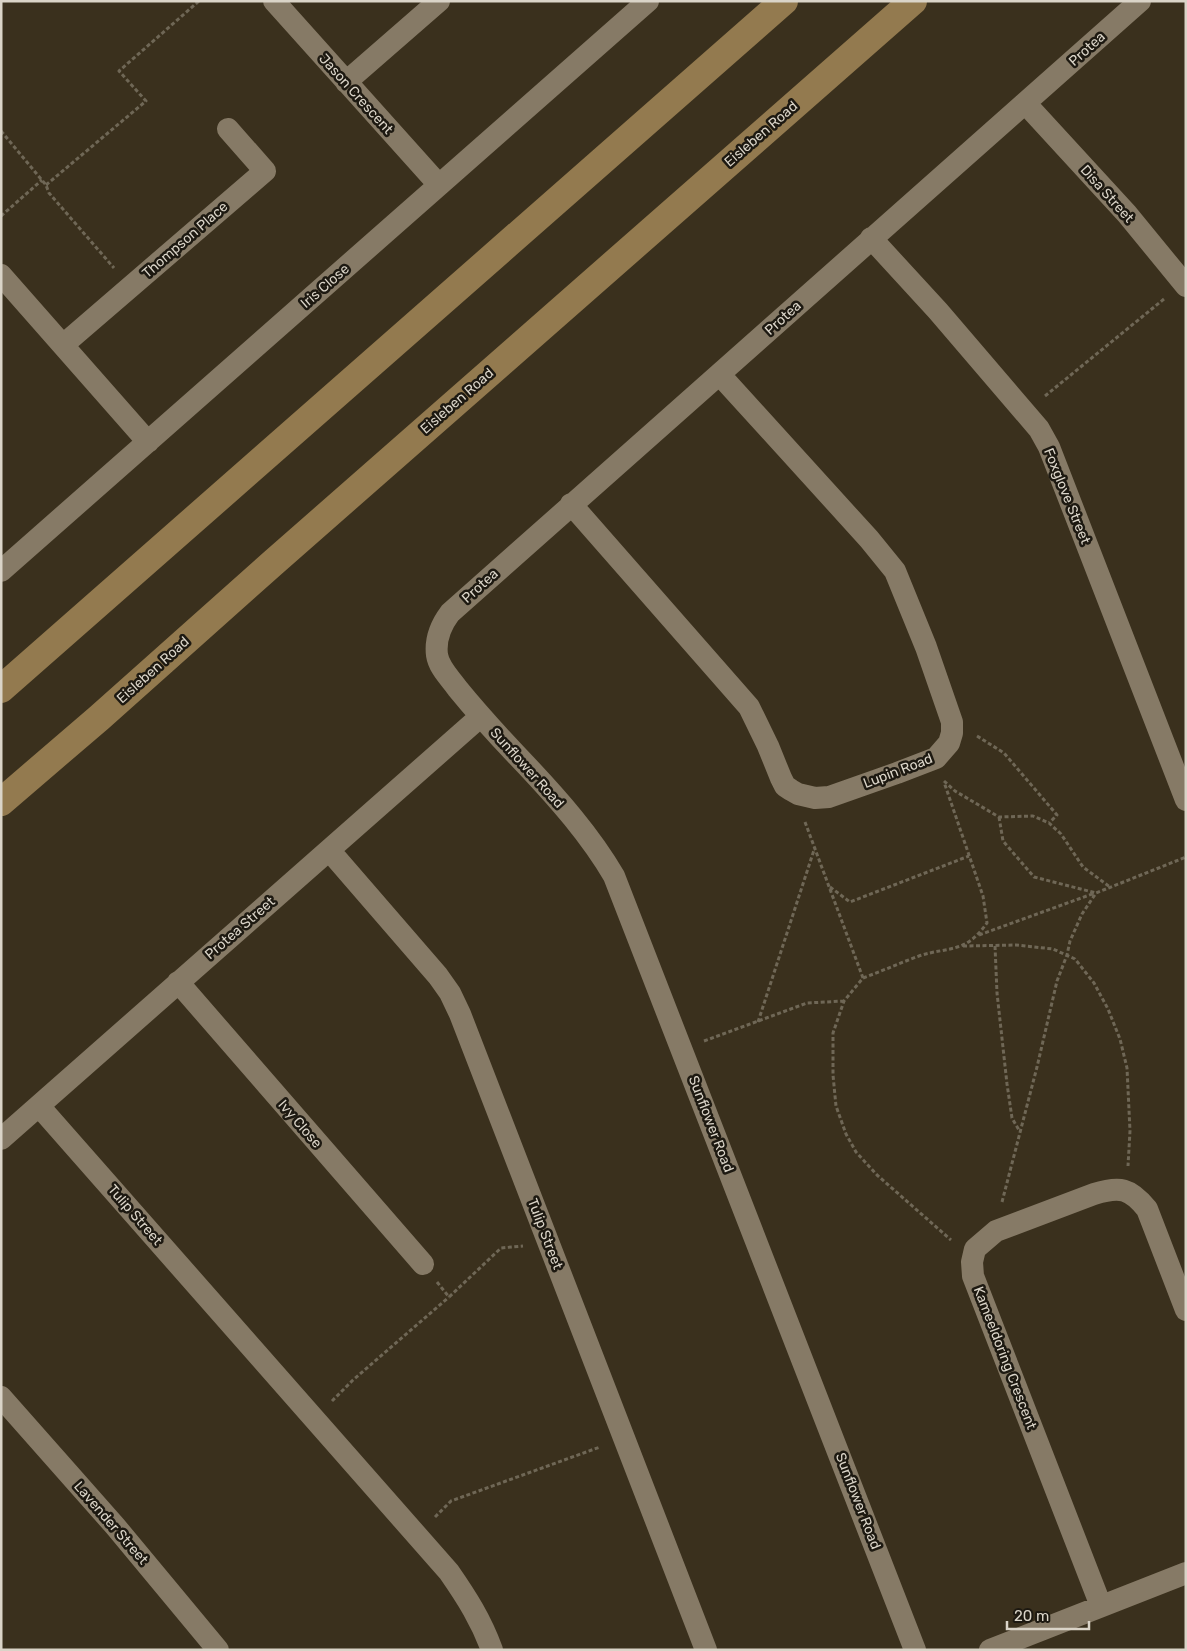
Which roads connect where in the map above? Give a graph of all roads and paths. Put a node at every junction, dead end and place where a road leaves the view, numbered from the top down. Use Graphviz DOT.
graph roads {
  1 [pos="199,1"];
  2 [pos="274,1"];
  3 [pos="440,1"];
  4 [pos="648,1"];
  5 [pos="784,1"];
  6 [pos="913,1"];
  7 [pos="1140,1"];
  8 [pos="346,82"];
  9 [pos="1026,104"];
  10 [pos="228,129"];
  11 [pos="1,131"];
  12 [pos="42,180"];
  13 [pos="46,185"];
  14 [pos="439,185"];
  15 [pos="1,216"];
  16 [pos="872,238"];
  17 [pos="118,272"];
  18 [pos="1,275"];
  19 [pos="1185,284"];
  20 [pos="63,346"];
  21 [pos="720,375"];
  22 [pos="1025,412"];
  23 [pos="148,442"];
  24 [pos="571,504"];
  25 [pos="1,571"];
  26 [pos="437,641"];
  27 [pos="1,689"];
  28 [pos="480,717"];
  29 [pos="952,722"];
  30 [pos="936,758"];
  31 [pos="943,780"];
  32 [pos="815,798"];
  33 [pos="1186,800"];
  34 [pos="1,802"];
  35 [pos="999,817"];
  36 [pos="1049,823"];
  37 [pos="815,847"];
  38 [pos="329,850"];
  39 [pos="969,856"];
  40 [pos="1186,857"];
  41 [pos="830,886"];
  42 [pos="1110,887"];
  43 [pos="1096,893"];
  44 [pos="978,936"];
  45 [pos="963,946"];
  46 [pos="995,946"];
  47 [pos="1067,955"];
  48 [pos="863,978"];
  49 [pos="178,982"];
  50 [pos="844,1001"];
  51 [pos="758,1022"];
  52 [pos="683,1051"];
  53 [pos="39,1106"];
  54 [pos="1020,1132"];
  55 [pos="1,1139"];
  56 [pos="1128,1191"];
  57 [pos="996,1231"];
  58 [pos="549,1244"];
  59 [pos="975,1250"];
  60 [pos="423,1264"];
  61 [pos="449,1297"];
  62 [pos="1186,1310"];
  63 [pos="1,1397"];
  64 [pos="314,1418"];
  65 [pos="624,1439"];
  66 [pos="416,1535"];
  67 [pos="1186,1573"];
  68 [pos="1101,1606"];
  69 [pos="218,1650"];
  70 [pos="492,1650"];
  71 [pos="706,1650"];
  72 [pos="915,1650"];
  73 [pos="990,1650"];
  1 -- 13 [label="path"];
  2 -- 8 [label="street, Jason Crescent"];
  3 -- 8 [label="street"];
  4 -- 14 [label="street, Iris Close"];
  5 -- 27 [label="main road"];
  6 -- 34 [label="main road, Eisleben Road"];
  7 -- 9 [label="street, Protea"];
  8 -- 14 [label="street, Jason Crescent"];
  9 -- 16 [label="street, Protea"];
  9 -- 19 [label="street, Disa Street"];
  10 -- 20 [label="street, Thompson Place"];
  11 -- 12 [label="path"];
  12 -- 13 [label="path"];
  12 -- 15 [label="path"];
  13 -- 17 [label="path"];
  14 -- 23 [label="street, Iris Close"];
  16 -- 21 [label="street, Protea"];
  16 -- 22 [label="street, Foxglove Street"];
  18 -- 20 [label="street"];
  19 -- 22 [label="path"];
  20 -- 23 [label="street"];
  21 -- 24 [label="street, Protea"];
  21 -- 29 [label="street"];
  22 -- 33 [label="street, Foxglove Street"];
  23 -- 25 [label="street, Iris Close"];
  24 -- 26 [label="street, Protea"];
  24 -- 32 [label="street, Lupin Road"];
  26 -- 28 [label="street, Sunflower Road"];
  28 -- 38 [label="street, Protea Street"];
  28 -- 52 [label="street, Sunflower Road"];
  29 -- 30 [label="street, Lupin Road"];
  29 -- 36 [label="path"];
  30 -- 31 [label="path"];
  30 -- 32 [label="street, Lupin Road"];
  31 -- 35 [label="path"];
  31 -- 39 [label="path"];
  32 -- 37 [label="path"];
  35 -- 36 [label="path"];
  35 -- 43 [label="path"];
  36 -- 42 [label="path"];
  37 -- 41 [label="path"];
  37 -- 51 [label="path"];
  38 -- 49 [label="street, Protea Street"];
  38 -- 58 [label="street, Tulip Street"];
  39 -- 41 [label="path"];
  39 -- 44 [label="path"];
  40 -- 42 [label="path"];
  41 -- 48 [label="path"];
  42 -- 43 [label="path"];
  43 -- 44 [label="path"];
  43 -- 47 [label="path"];
  44 -- 45 [label="path"];
  45 -- 46 [label="path"];
  45 -- 48 [label="path"];
  46 -- 47 [label="path"];
  46 -- 54 [label="path"];
  47 -- 54 [label="path"];
  47 -- 56 [label="path"];
  48 -- 50 [label="path"];
  49 -- 53 [label="street, Protea Street"];
  49 -- 60 [label="street, Ivy Close"];
  50 -- 51 [label="path"];
  50 -- 59 [label="path"];
  51 -- 52 [label="path"];
  52 -- 72 [label="street, Sunflower Road"];
  53 -- 55 [label="street, Protea Street"];
  53 -- 64 [label="street, Tulip Street"];
  54 -- 57 [label="path"];
  56 -- 57 [label="street"];
  56 -- 62 [label="street"];
  57 -- 59 [label="street"];
  58 -- 61 [label="path"];
  58 -- 65 [label="street, Tulip Street"];
  59 -- 68 [label="street, Kameeldoring Crescent"];
  60 -- 61 [label="path"];
  61 -- 64 [label="path"];
  63 -- 69 [label="street, Lavender Street"];
  64 -- 66 [label="street, Tulip Street"];
  65 -- 66 [label="path"];
  65 -- 71 [label="street, Tulip Street"];
  66 -- 70 [label="street, Tulip Street"];
  67 -- 68 [label="street"];
  68 -- 73 [label="street"];
}
